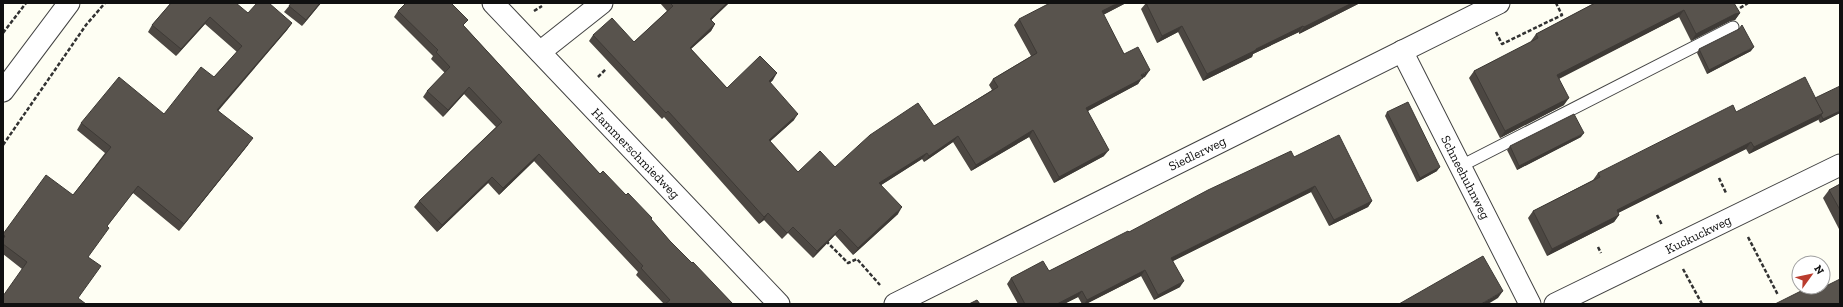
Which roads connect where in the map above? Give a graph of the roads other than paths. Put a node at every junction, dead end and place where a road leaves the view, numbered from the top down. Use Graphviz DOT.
graph roads {
  1 [pos="69,3"];
  2 [pos="493,3"];
  3 [pos="602,3"];
  4 [pos="1492,6"];
  5 [pos="1733,27"];
  6 [pos="1402,51"];
  7 [pos="540,52"];
  8 [pos="3,92"];
  9 [pos="1840,164"];
  10 [pos="1461,166"];
  11 [pos="780,304"];
  12 [pos="896,304"];
  13 [pos="1530,304"];
  14 [pos="1555,304"];
  1 -- 8 [label="street"];
  2 -- 7 [label="street, Hammerschmiedweg"];
  3 -- 7 [label="street"];
  4 -- 6 [label="street, Siedlerweg"];
  5 -- 10 [label="lane"];
  6 -- 10 [label="street, Schneehuhnweg"];
  6 -- 12 [label="street, Siedlerweg"];
  7 -- 11 [label="street, Hammerschmiedweg"];
  9 -- 14 [label="street, Kuckuckweg"];
  10 -- 13 [label="street, Schneehuhnweg"];
}
